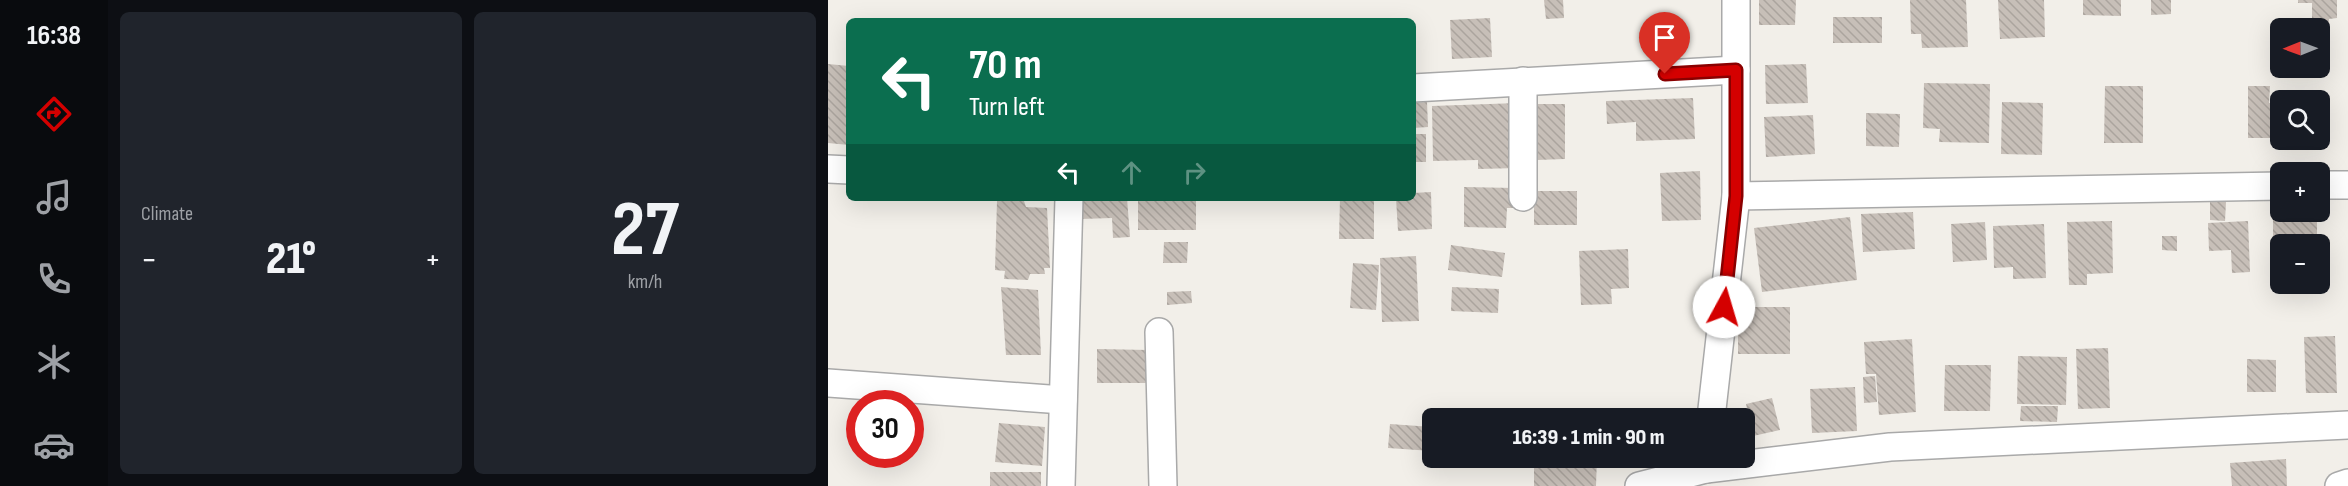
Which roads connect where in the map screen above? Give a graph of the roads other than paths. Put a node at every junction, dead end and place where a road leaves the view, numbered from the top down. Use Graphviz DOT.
graph roads {
  1 [pos="1736,0"];
  2 [pos="1736,70"];
  3 [pos="1522,81"];
  4 [pos="1416,88"];
  5 [pos="828,169"];
  6 [pos="846,170"];
  7 [pos="2348,184"];
  8 [pos="2330,185"];
  9 [pos="2270,186"];
  10 [pos="1736,196"];
  11 [pos="1523,197"];
  12 [pos="1069,201"];
  13 [pos="1159,332"];
  14 [pos="828,383"];
  15 [pos="1063,400"];
  16 [pos="1712,408"];
  17 [pos="2348,424"];
  18 [pos="1755,459"];
  19 [pos="1691,468"];
  20 [pos="2348,483"];
  21 [pos="1060,486"];
  22 [pos="1163,486"];
  23 [pos="1639,486"];
  24 [pos="2339,486"];
  1 -- 2 [label="street"];
  2 -- 3 [label="street"];
  2 -- 10 [label="street"];
  3 -- 4 [label="street"];
  3 -- 11 [label="street"];
  5 -- 6 [label="street"];
  7 -- 8 [label="street"];
  9 -- 10 [label="street"];
  10 -- 16 [label="street"];
  12 -- 15 [label="street"];
  13 -- 22 [label="street"];
  14 -- 15 [label="street"];
  15 -- 21 [label="street"];
  17 -- 18 [label="street"];
  19 -- 23 [label="street"];
  20 -- 24 [label="street"];
}
